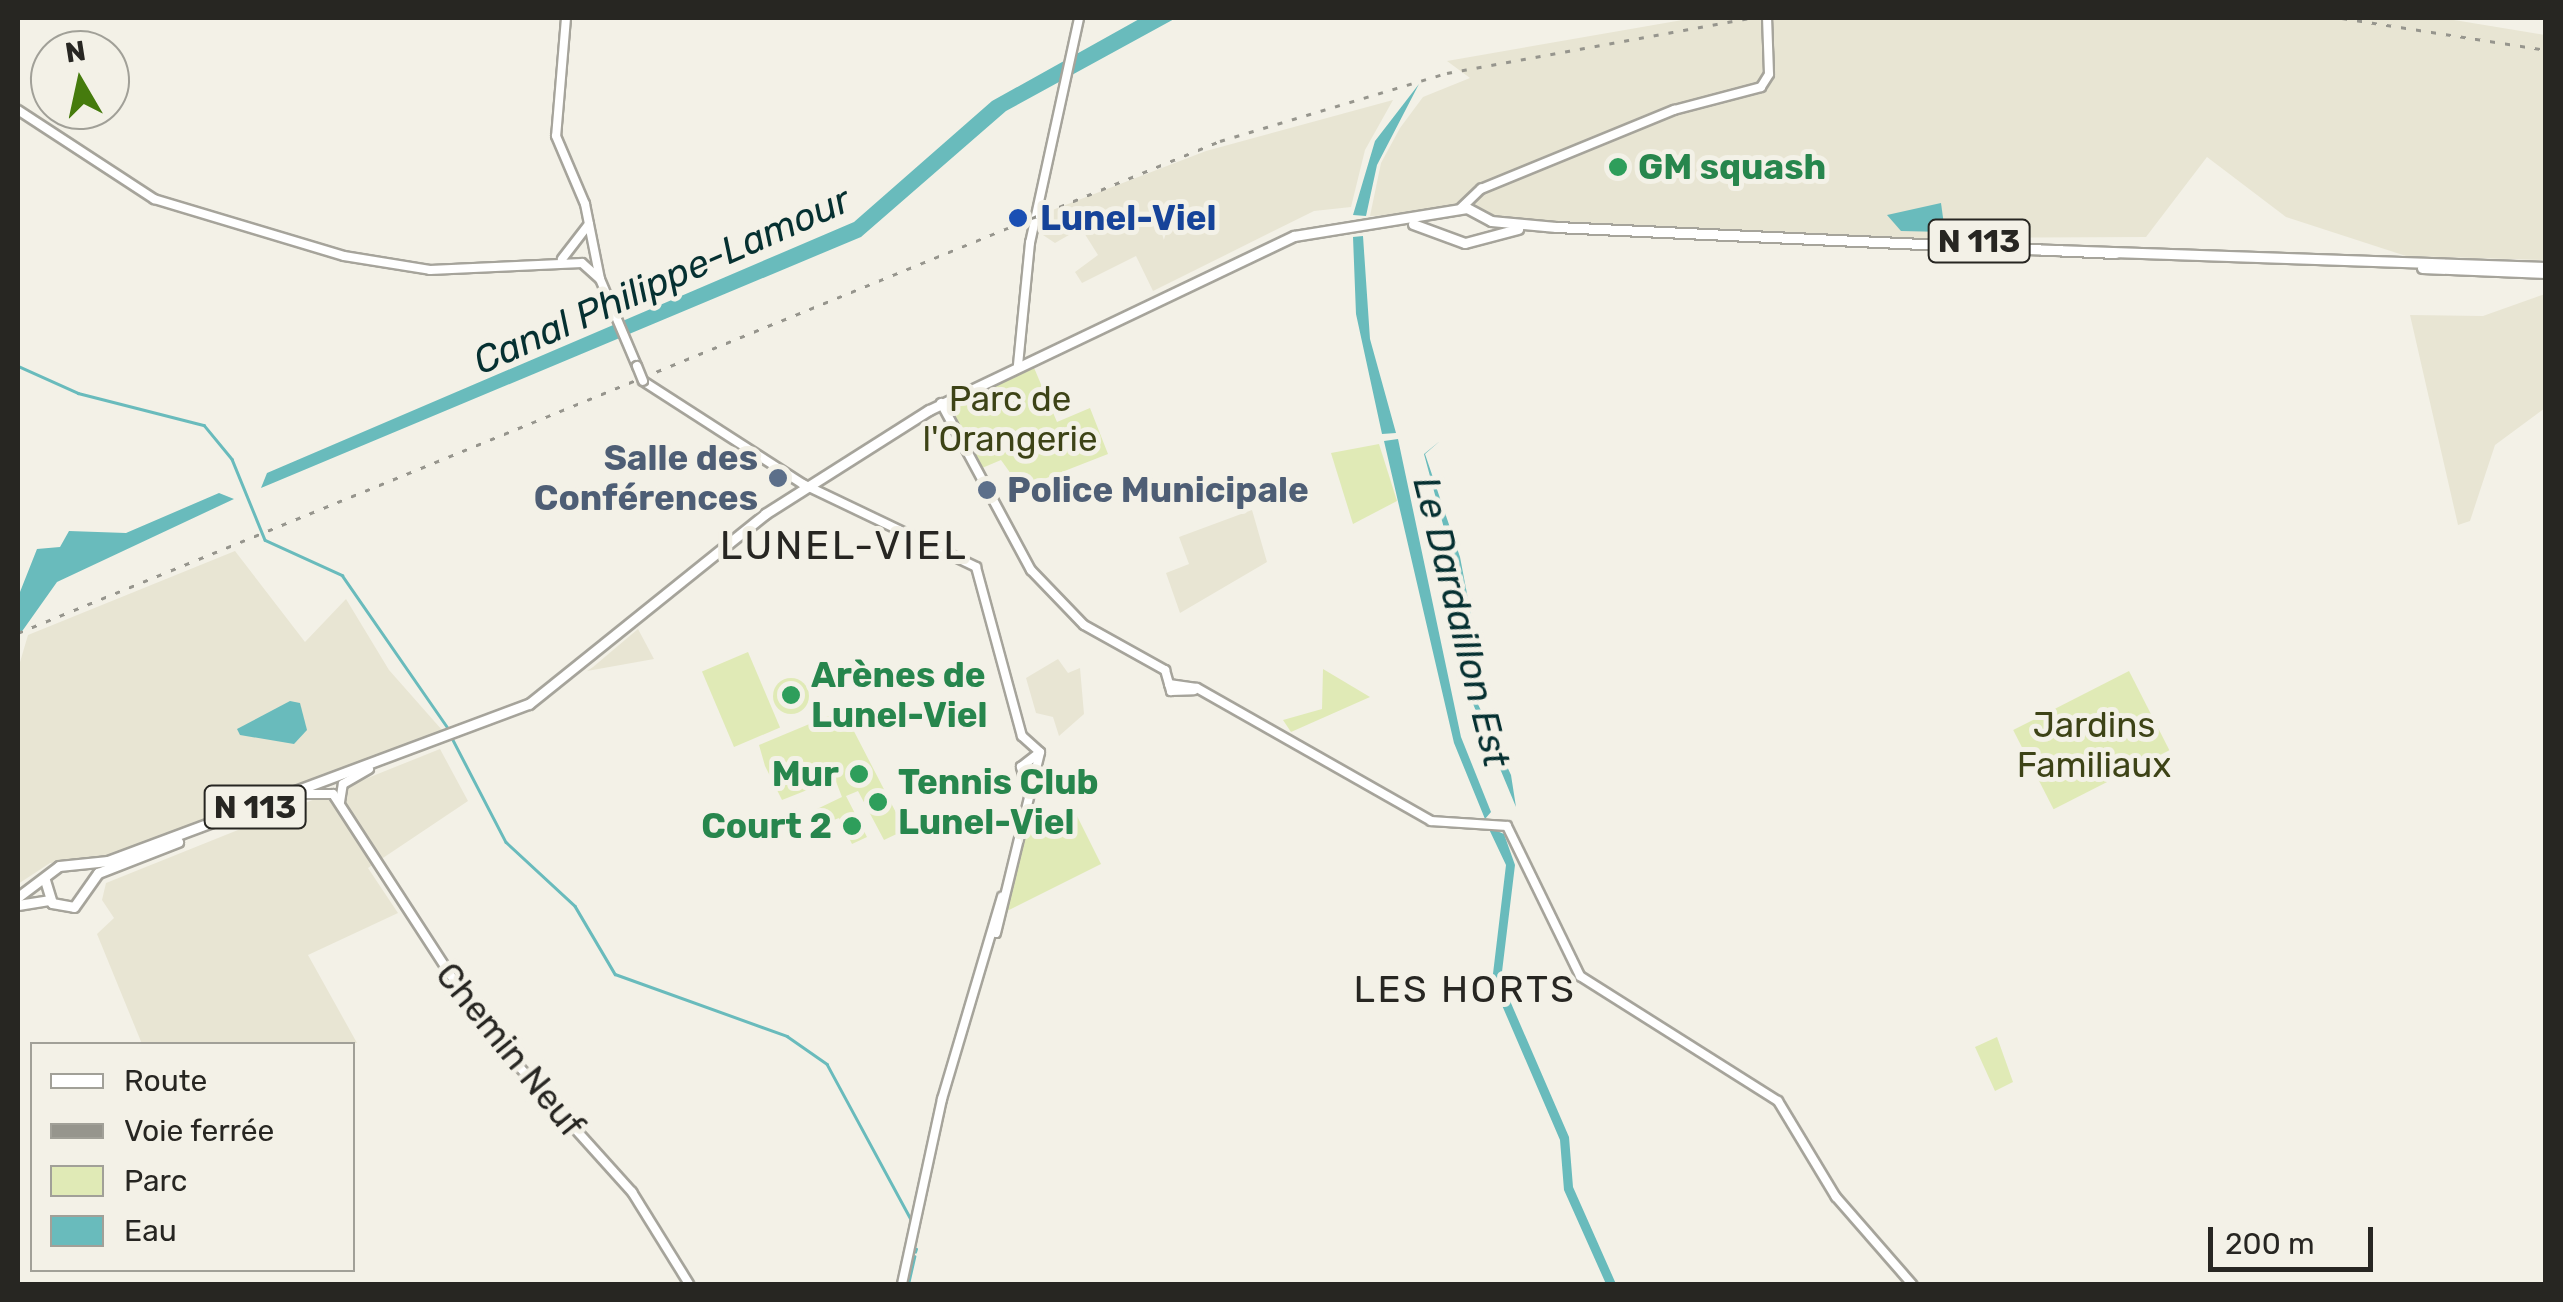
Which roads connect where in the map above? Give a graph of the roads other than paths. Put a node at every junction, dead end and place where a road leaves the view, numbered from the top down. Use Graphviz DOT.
graph roads {
  1 [pos="566,18"];
  2 [pos="1079,18"];
  3 [pos="1767,18"];
  4 [pos="18,110"];
  5 [pos="1488,186"];
  6 [pos="1461,208"];
  7 [pos="1450,214"];
  8 [pos="1478,214"];
  9 [pos="1380,222"];
  10 [pos="589,224"];
  11 [pos="1556,228"];
  12 [pos="1449,235"];
  13 [pos="1478,237"];
  14 [pos="572,250"];
  15 [pos="596,252"];
  16 [pos="562,259"];
  17 [pos="579,262"];
  18 [pos="2546,270"];
  19 [pos="600,279"];
  20 [pos="1018,365"];
  21 [pos="941,403"];
  22 [pos="808,486"];
  23 [pos="439,740"];
  24 [pos="369,769"];
  25 [pos="304,794"];
  26 [pos="341,807"];
  27 [pos="74,866"];
  28 [pos="46,880"];
  29 [pos="88,888"];
  30 [pos="18,897"];
  31 [pos="49,900"];
  32 [pos="18,905"];
  33 [pos="688,1284"];
  34 [pos="902,1284"];
  35 [pos="1912,1284"];
  1 -- 10 [label="street"];
  2 -- 20 [label="street"];
  3 -- 5 [label="street"];
  4 -- 16 [label="street"];
  5 -- 6 [label="street"];
  5 -- 8 [label="street"];
  6 -- 7 [label="main road"];
  6 -- 8 [label="main road"];
  7 -- 9 [label="main road, N 113"];
  7 -- 12 [label="main road"];
  8 -- 11 [label="main road, N 113"];
  8 -- 13 [label="main road"];
  9 -- 12 [label="main road, N 113"];
  9 -- 20 [label="main road, N 113"];
  10 -- 14 [label="street"];
  10 -- 15 [label="street"];
  11 -- 13 [label="main road, N 113"];
  11 -- 18 [label="main road, N 113"];
  12 -- 13 [label="main road"];
  14 -- 16 [label="street"];
  14 -- 17 [label="street"];
  15 -- 17 [label="street"];
  15 -- 19 [label="street"];
  16 -- 17 [label="street"];
  17 -- 19 [label="street"];
  19 -- 22 [label="street, bridge"];
  20 -- 21 [label="main road, N 113"];
  21 -- 22 [label="main road, N 113"];
  21 -- 35 [label="street"];
  22 -- 23 [label="main road, N 113"];
  22 -- 34 [label="street"];
  23 -- 24 [label="main road, N 113"];
  23 -- 27 [label="main road, N 113"];
  24 -- 25 [label="main road, N 113"];
  24 -- 26 [label="street"];
  25 -- 26 [label="street"];
  25 -- 29 [label="main road, N 113"];
  26 -- 33 [label="street, Chemin Neuf"];
  27 -- 28 [label="main road"];
  27 -- 29 [label="main road"];
  28 -- 30 [label="main road"];
  28 -- 31 [label="main road"];
  29 -- 31 [label="main road"];
  31 -- 32 [label="main road"];
}
